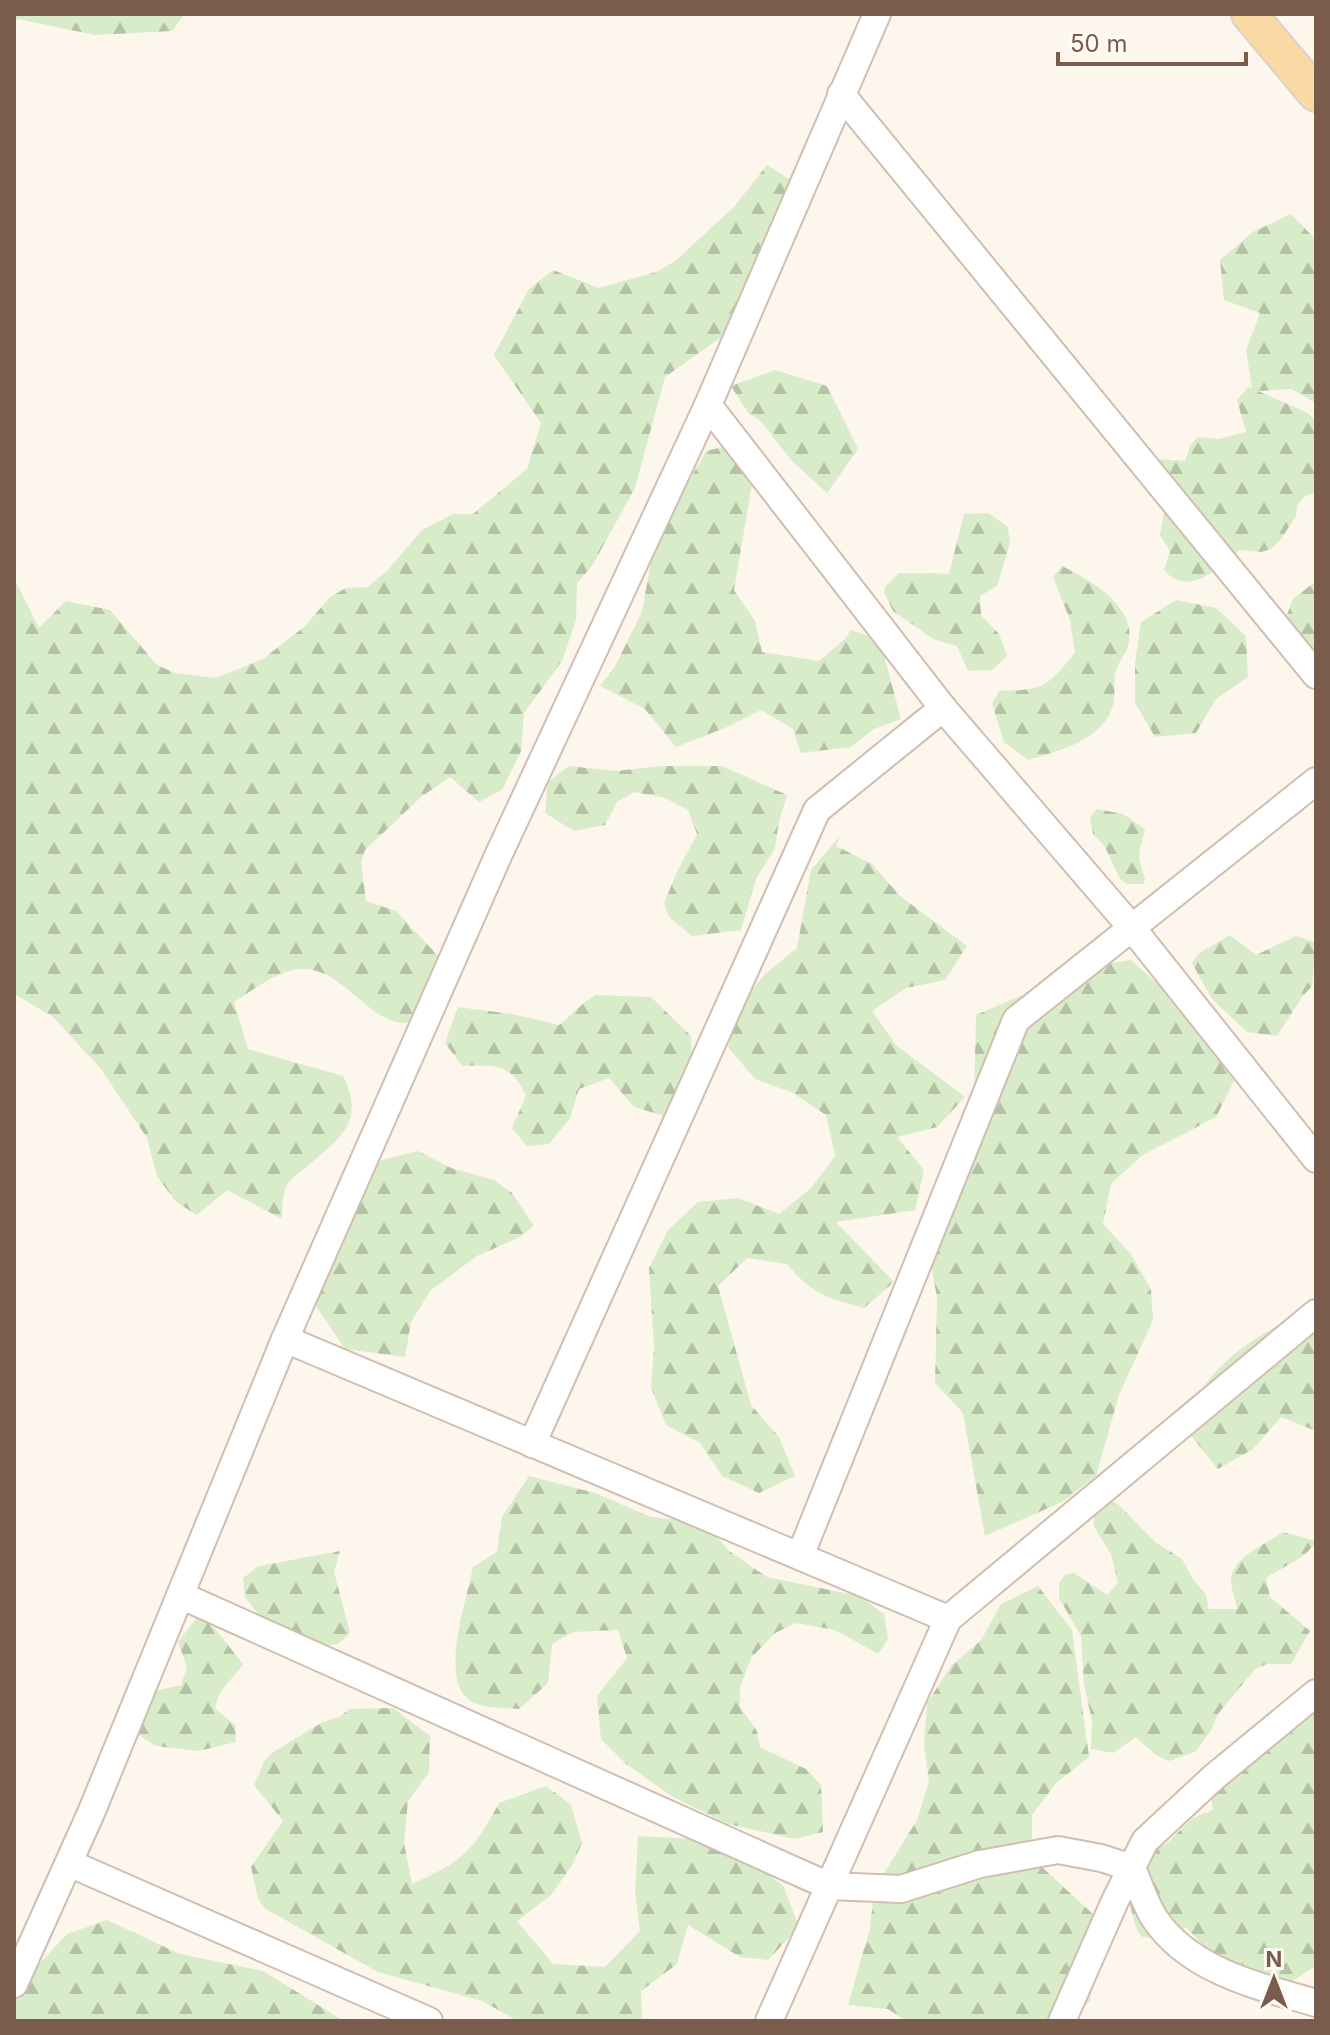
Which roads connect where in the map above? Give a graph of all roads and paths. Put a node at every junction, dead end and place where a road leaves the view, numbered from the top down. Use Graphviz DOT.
graph roads {
  1 [pos="877,14"];
  2 [pos="1249,14"];
  3 [pos="841,94"];
  4 [pos="1316,94"];
  5 [pos="708,405"];
  6 [pos="1316,675"];
  7 [pos="943,708"];
  8 [pos="1316,781"];
  9 [pos="1132,928"];
  10 [pos="1316,1159"];
  11 [pos="1316,1313"];
  12 [pos="285,1339"];
  13 [pos="532,1444"];
  14 [pos="800,1556"];
  15 [pos="180,1595"];
  16 [pos="948,1619"];
  17 [pos="1316,1693"];
  18 [pos="69,1863"];
  19 [pos="1132,1868"];
  20 [pos="829,1886"];
  21 [pos="14,1984"];
  22 [pos="1316,2003"];
  23 [pos="429,2021"];
  24 [pos="769,2021"];
  25 [pos="1062,2021"];
  1 -- 3 [label="street"];
  2 -- 4 [label="main road"];
  3 -- 5 [label="street"];
  3 -- 6 [label="street"];
  5 -- 7 [label="street"];
  5 -- 12 [label="street"];
  7 -- 9 [label="street"];
  7 -- 13 [label="street"];
  8 -- 9 [label="street"];
  9 -- 10 [label="street"];
  9 -- 14 [label="street"];
  11 -- 16 [label="street"];
  12 -- 13 [label="street"];
  12 -- 15 [label="street"];
  13 -- 14 [label="street"];
  14 -- 16 [label="street"];
  15 -- 18 [label="street"];
  15 -- 20 [label="street"];
  16 -- 20 [label="street"];
  17 -- 19 [label="street"];
  18 -- 21 [label="street"];
  18 -- 23 [label="street"];
  19 -- 20 [label="street"];
  19 -- 22 [label="street"];
  19 -- 25 [label="street"];
  20 -- 24 [label="street"];
}
